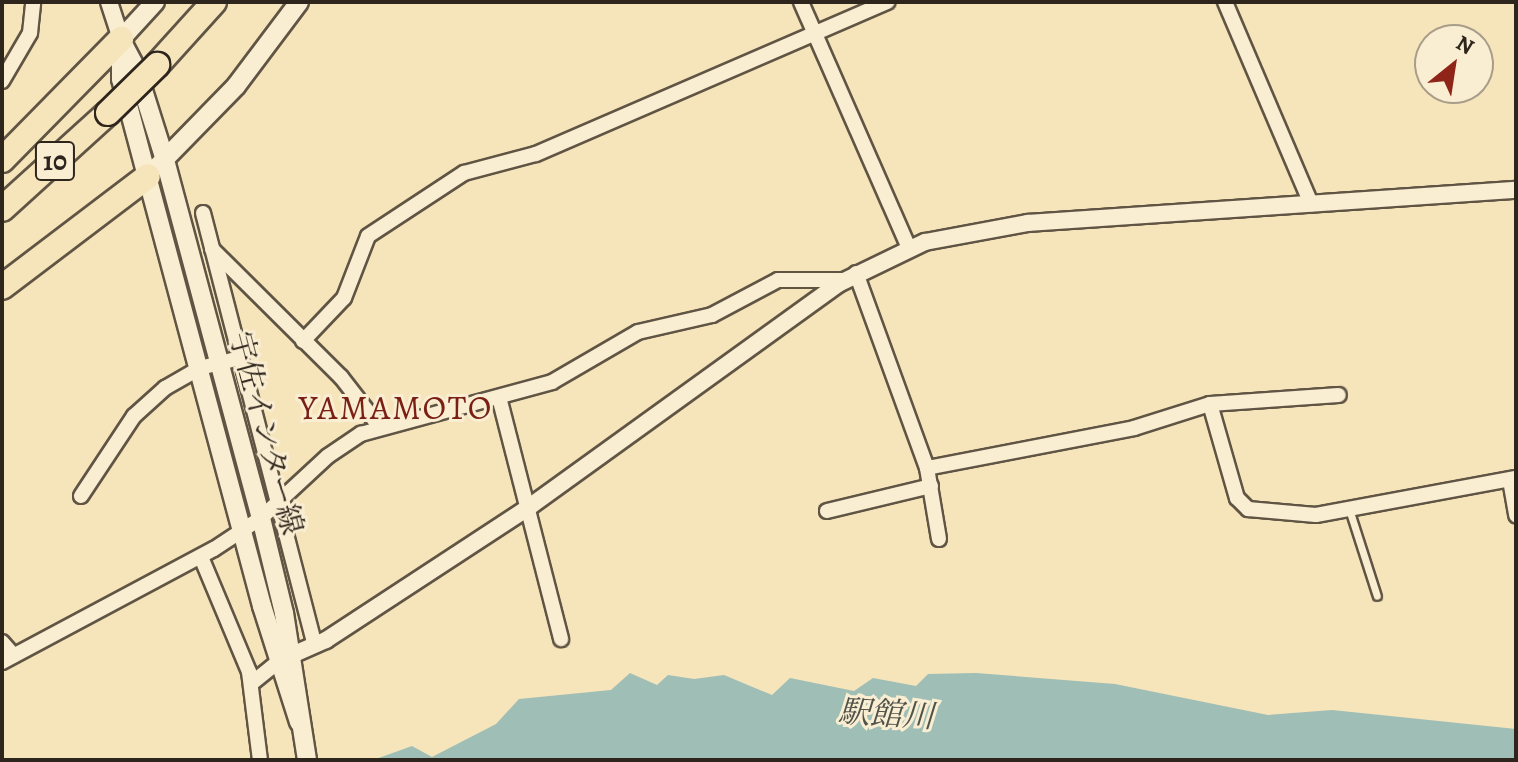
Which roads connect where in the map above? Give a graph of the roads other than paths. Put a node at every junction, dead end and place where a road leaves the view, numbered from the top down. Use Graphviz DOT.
graph roads {
  1 [pos="33,2"];
  2 [pos="109,2"];
  3 [pos="155,2"];
  4 [pos="214,2"];
  5 [pos="299,2"];
  6 [pos="801,2"];
  7 [pos="888,2"];
  8 [pos="1225,2"];
  9 [pos="815,33"];
  10 [pos="121,39"];
  11 [pos="2,81"];
  12 [pos="2,160"];
  13 [pos="156,168"];
  14 [pos="1516,190"];
  15 [pos="1311,204"];
  16 [pos="2,209"];
  17 [pos="203,213"];
  18 [pos="909,248"];
  19 [pos="212,249"];
  20 [pos="851,276"];
  21 [pos="2,287"];
  22 [pos="303,341"];
  23 [pos="240,358"];
  24 [pos="219,362"];
  25 [pos="200,368"];
  26 [pos="1339,395"];
  27 [pos="499,397"];
  28 [pos="1210,404"];
  29 [pos="379,426"];
  30 [pos="927,468"];
  31 [pos="1513,479"];
  32 [pos="931,486"];
  33 [pos="81,496"];
  34 [pos="278,500"];
  35 [pos="529,507"];
  36 [pos="1349,509"];
  37 [pos="827,511"];
  38 [pos="1516,515"];
  39 [pos="261,518"];
  40 [pos="242,531"];
  41 [pos="939,539"];
  42 [pos="201,557"];
  43 [pos="1377,596"];
  44 [pos="561,639"];
  45 [pos="2,642"];
  46 [pos="315,645"];
  47 [pos="285,658"];
  48 [pos="8,659"];
  49 [pos="252,683"];
  50 [pos="260,760"];
  51 [pos="307,760"];
  1 -- 11 [label="street"];
  2 -- 10 [label="street"];
  3 -- 10 [label="main road"];
  4 -- 16 [label="highway, 10, bridge"];
  5 -- 13 [label="main road"];
  6 -- 9 [label="street"];
  7 -- 9 [label="street"];
  8 -- 15 [label="street"];
  9 -- 18 [label="street"];
  9 -- 22 [label="street"];
  10 -- 12 [label="highway"];
  10 -- 13 [label="main road, 宇佐インター線"];
  13 -- 21 [label="highway"];
  13 -- 24 [label="main road, 宇佐インター線"];
  13 -- 25 [label="main road, 宇佐インター線"];
  14 -- 15 [label="street"];
  15 -- 18 [label="street"];
  17 -- 19 [label="street"];
  18 -- 20 [label="street"];
  19 -- 22 [label="street"];
  19 -- 23 [label="street"];
  20 -- 27 [label="street"];
  20 -- 30 [label="street"];
  20 -- 35 [label="street"];
  22 -- 29 [label="street"];
  23 -- 24 [label="street"];
  23 -- 34 [label="street"];
  24 -- 25 [label="street"];
  24 -- 39 [label="main road, 宇佐インター線"];
  25 -- 33 [label="street"];
  25 -- 40 [label="main road, 宇佐インター線"];
  26 -- 28 [label="street"];
  27 -- 29 [label="street"];
  27 -- 35 [label="street"];
  28 -- 30 [label="street"];
  28 -- 36 [label="street"];
  29 -- 34 [label="street"];
  30 -- 32 [label="street"];
  31 -- 36 [label="street"];
  31 -- 38 [label="street"];
  32 -- 37 [label="street"];
  32 -- 41 [label="street"];
  34 -- 39 [label="street"];
  34 -- 46 [label="street"];
  35 -- 44 [label="street"];
  35 -- 46 [label="street"];
  36 -- 43 [label="lane"];
  39 -- 40 [label="street"];
  39 -- 47 [label="main road, 宇佐インター線"];
  40 -- 42 [label="street"];
  40 -- 47 [label="main road, 宇佐インター線"];
  42 -- 48 [label="street"];
  42 -- 49 [label="street"];
  45 -- 48 [label="street"];
  46 -- 47 [label="street"];
  47 -- 49 [label="street"];
  47 -- 51 [label="main road, 宇佐インター線"];
  49 -- 50 [label="street"];
}
